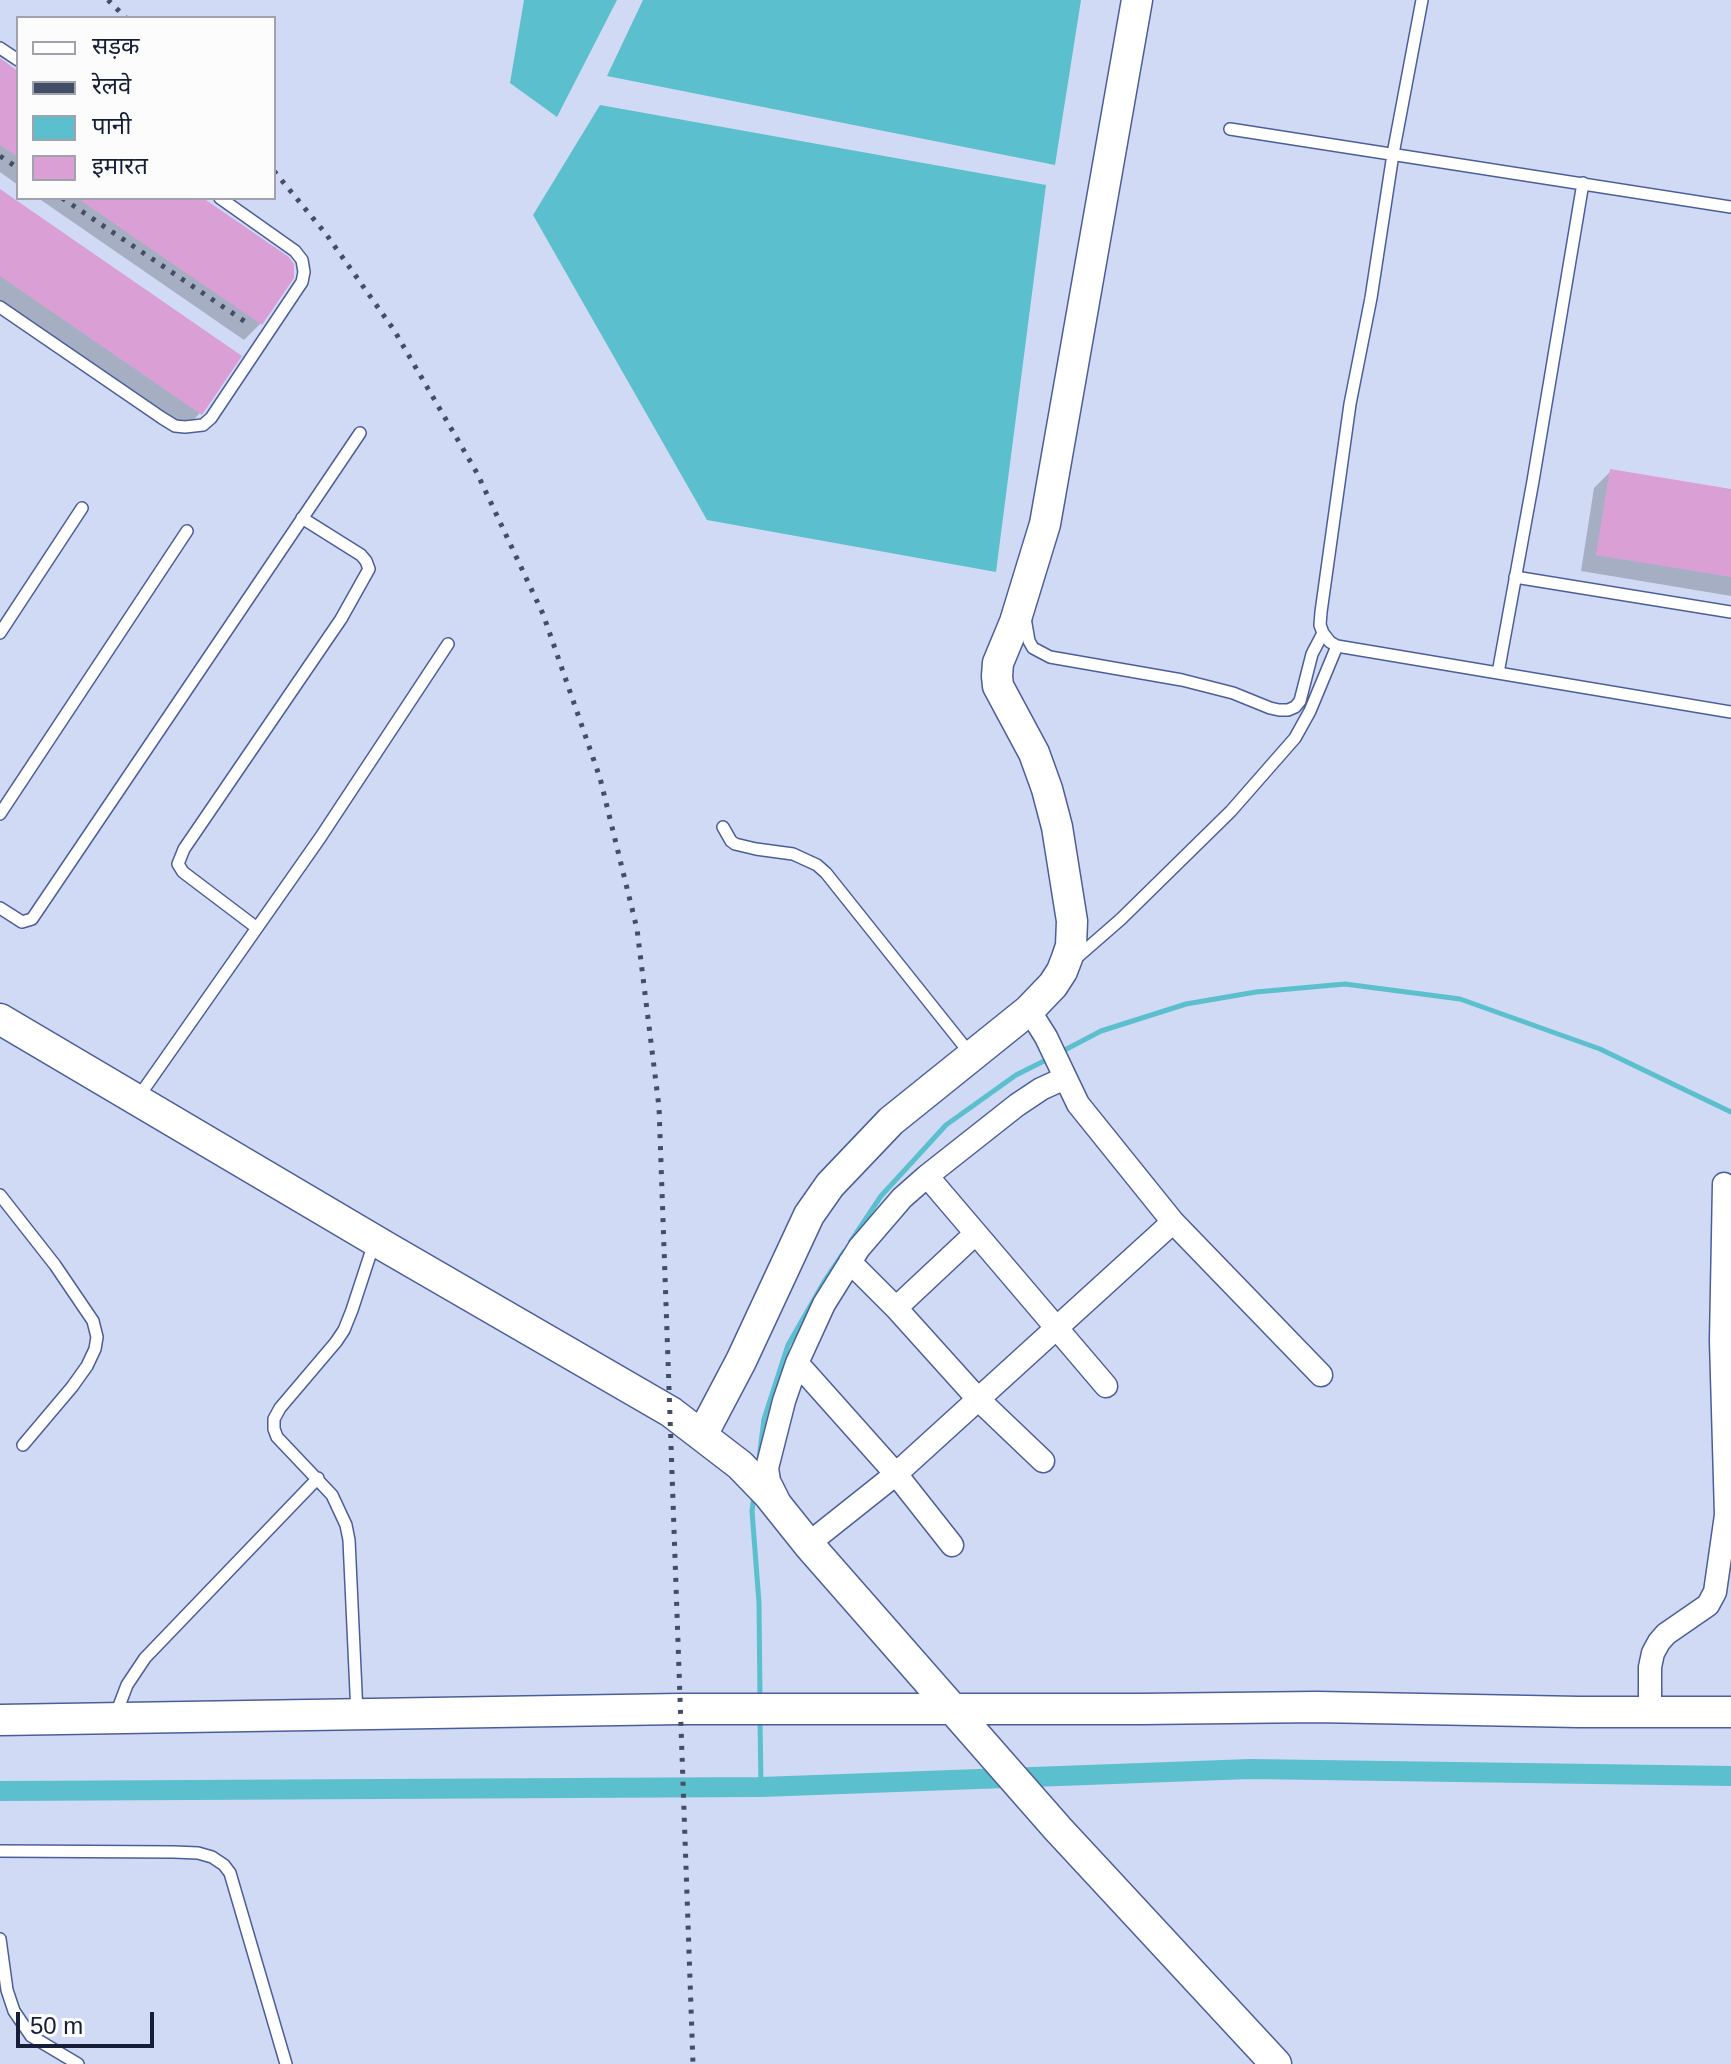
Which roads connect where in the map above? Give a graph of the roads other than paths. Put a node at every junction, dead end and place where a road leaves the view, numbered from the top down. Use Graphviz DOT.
graph roads {
  1 [pos="1137,0"];
  2 [pos="1422,0"];
  3 [pos="1230,129"];
  4 [pos="1393,154"];
  5 [pos="1583,183"];
  6 [pos="223,200"];
  7 [pos="1731,207"];
  8 [pos="0,307"];
  9 [pos="360,433"];
  10 [pos="82,508"];
  11 [pos="302,518"];
  12 [pos="187,531"];
  13 [pos="1515,577"];
  14 [pos="1023,598"];
  15 [pos="1731,612"];
  16 [pos="0,633"];
  17 [pos="1323,633"];
  18 [pos="448,644"];
  19 [pos="1337,646"];
  20 [pos="1498,673"];
  21 [pos="1731,712"];
  22 [pos="0,814"];
  23 [pos="723,827"];
  24 [pos="0,908"];
  25 [pos="257,928"];
  26 [pos="1062,971"];
  27 [pos="1029,1010"];
  28 [pos="0,1019"];
  29 [pos="972,1057"];
  30 [pos="1062,1072"];
  31 [pos="137,1100"];
  32 [pos="927,1176"];
  33 [pos="1724,1184"];
  34 [pos="0,1195"];
  35 [pos="1173,1222"];
  36 [pos="975,1234"];
  37 [pos="375,1241"];
  38 [pos="850,1262"];
  39 [pos="896,1308"];
  40 [pos="1057,1328"];
  41 [pos="1726,1342"];
  42 [pos="797,1363"];
  43 [pos="1321,1375"];
  44 [pos="1106,1386"];
  45 [pos="978,1399"];
  46 [pos="1727,1428"];
  47 [pos="702,1435"];
  48 [pos="23,1445"];
  49 [pos="1043,1461"];
  50 [pos="896,1474"];
  51 [pos="318,1478"];
  52 [pos="778,1506"];
  53 [pos="1728,1515"];
  54 [pos="808,1544"];
  55 [pos="952,1545"];
  56 [pos="1650,1712"];
  57 [pos="1731,1712"];
  58 [pos="357,1715"];
  59 [pos="115,1718"];
  60 [pos="0,1720"];
  61 [pos="962,1720"];
  62 [pos="0,1851"];
  63 [pos="0,1939"];
  64 [pos="78,2064"];
  65 [pos="286,2064"];
  66 [pos="1276,2064"];
  1 -- 14 [label="main road"];
  2 -- 4 [label="lane"];
  3 -- 4 [label="lane"];
  4 -- 5 [label="lane"];
  4 -- 17 [label="lane"];
  5 -- 7 [label="lane"];
  5 -- 13 [label="lane"];
  6 -- 8 [label="lane"];
  9 -- 11 [label="lane"];
  10 -- 16 [label="lane"];
  11 -- 24 [label="lane"];
  11 -- 25 [label="lane"];
  12 -- 22 [label="lane"];
  13 -- 15 [label="lane"];
  13 -- 20 [label="lane"];
  14 -- 17 [label="lane"];
  14 -- 26 [label="main road"];
  17 -- 19 [label="lane"];
  18 -- 25 [label="lane"];
  19 -- 20 [label="lane"];
  19 -- 26 [label="lane"];
  20 -- 21 [label="lane"];
  23 -- 29 [label="lane"];
  25 -- 31 [label="lane"];
  26 -- 27 [label="main road"];
  27 -- 29 [label="main road"];
  27 -- 30 [label="street"];
  28 -- 31 [label="main road"];
  29 -- 47 [label="main road"];
  30 -- 32 [label="street"];
  30 -- 35 [label="street"];
  31 -- 37 [label="main road"];
  32 -- 36 [label="street"];
  32 -- 38 [label="street"];
  33 -- 41 [label="street"];
  34 -- 48 [label="lane"];
  35 -- 40 [label="street"];
  35 -- 43 [label="street"];
  36 -- 39 [label="street"];
  36 -- 40 [label="street"];
  37 -- 47 [label="main road"];
  37 -- 51 [label="lane"];
  38 -- 39 [label="street"];
  38 -- 42 [label="street"];
  39 -- 45 [label="street"];
  40 -- 44 [label="street"];
  40 -- 45 [label="street"];
  41 -- 46 [label="street"];
  42 -- 50 [label="street"];
  42 -- 52 [label="street"];
  45 -- 49 [label="street"];
  45 -- 50 [label="street"];
  46 -- 53 [label="street"];
  47 -- 52 [label="main road"];
  50 -- 54 [label="street"];
  50 -- 55 [label="street"];
  51 -- 58 [label="lane"];
  51 -- 59 [label="lane"];
  52 -- 54 [label="main road"];
  53 -- 56 [label="street"];
  54 -- 61 [label="main road"];
  56 -- 57 [label="main road"];
  56 -- 61 [label="main road"];
  58 -- 59 [label="main road"];
  58 -- 61 [label="main road"];
  59 -- 60 [label="main road"];
  61 -- 66 [label="main road"];
  62 -- 65 [label="lane"];
  63 -- 64 [label="lane"];
}
